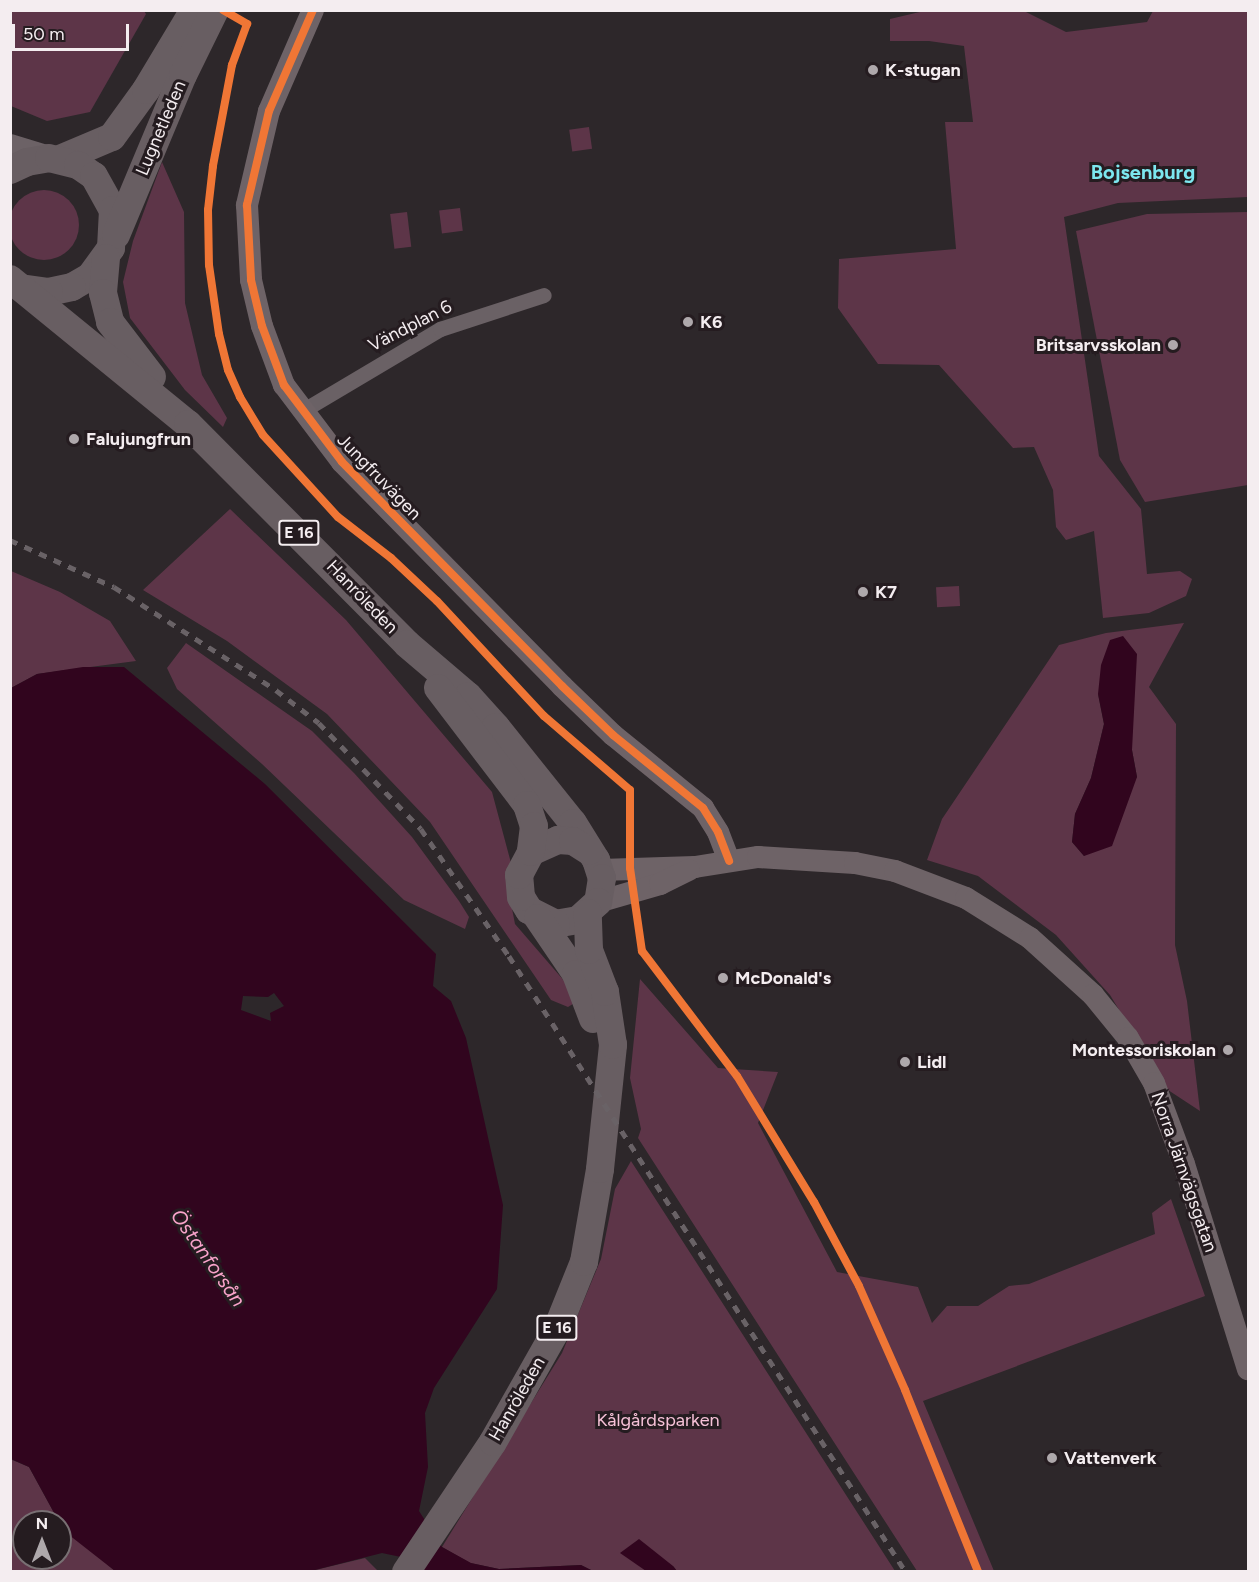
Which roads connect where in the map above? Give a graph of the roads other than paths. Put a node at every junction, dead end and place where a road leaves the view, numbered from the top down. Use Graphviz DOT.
graph roads {
  1 [pos="194,10"];
  2 [pos="215,10"];
  3 [pos="313,10"];
  4 [pos="10,146"];
  5 [pos="54,159"];
  6 [pos="10,170"];
  7 [pos="108,253"];
  8 [pos="16,284"];
  9 [pos="544,296"];
  10 [pos="302,411"];
  11 [pos="188,424"];
  12 [pos="407,644"];
  13 [pos="531,852"];
  14 [pos="595,860"];
  15 [pos="729,861"];
  16 [pos="695,867"];
  17 [pos="593,908"];
  18 [pos="538,918"];
  19 [pos="605,1104"];
  20 [pos="1248,1369"];
  21 [pos="406,1572"];
  1 -- 5 [label="highway, Lugnetleden"];
  2 -- 7 [label="highway, Lugnetleden / E 16"];
  3 -- 10 [label="street, Jungfruvägen"];
  4 -- 5 [label="main road"];
  5 -- 6 [label="highway, Lugnetleden"];
  5 -- 7 [label="highway, E 16"];
  7 -- 8 [label="highway"];
  7 -- 11 [label="highway, Hanröleden / E 16"];
  8 -- 11 [label="highway, Hanröleden / E 16"];
  9 -- 10 [label="street, Vändplan 6"];
  10 -- 15 [label="street, Jungfruvägen"];
  11 -- 12 [label="highway, Hanröleden / E 16"];
  12 -- 13 [label="highway, Hanröleden / E 16"];
  12 -- 14 [label="highway, Hanröleden / E 16"];
  13 -- 14 [label="highway"];
  13 -- 18 [label="highway, Hanröleden / E 16"];
  14 -- 16 [label="street, Norra Järnvägsgatan"];
  14 -- 17 [label="highway, Hanröleden / E 16"];
  15 -- 16 [label="street, Norra Järnvägsgatan"];
  15 -- 20 [label="street, Norra Järnvägsgatan"];
  16 -- 17 [label="street, Norra Järnvägsgatan"];
  17 -- 18 [label="highway"];
  17 -- 19 [label="highway, Hanröleden / E 16"];
  18 -- 19 [label="highway, Hanröleden / E 16"];
  19 -- 21 [label="highway, Hanröleden / E 16"];
}
